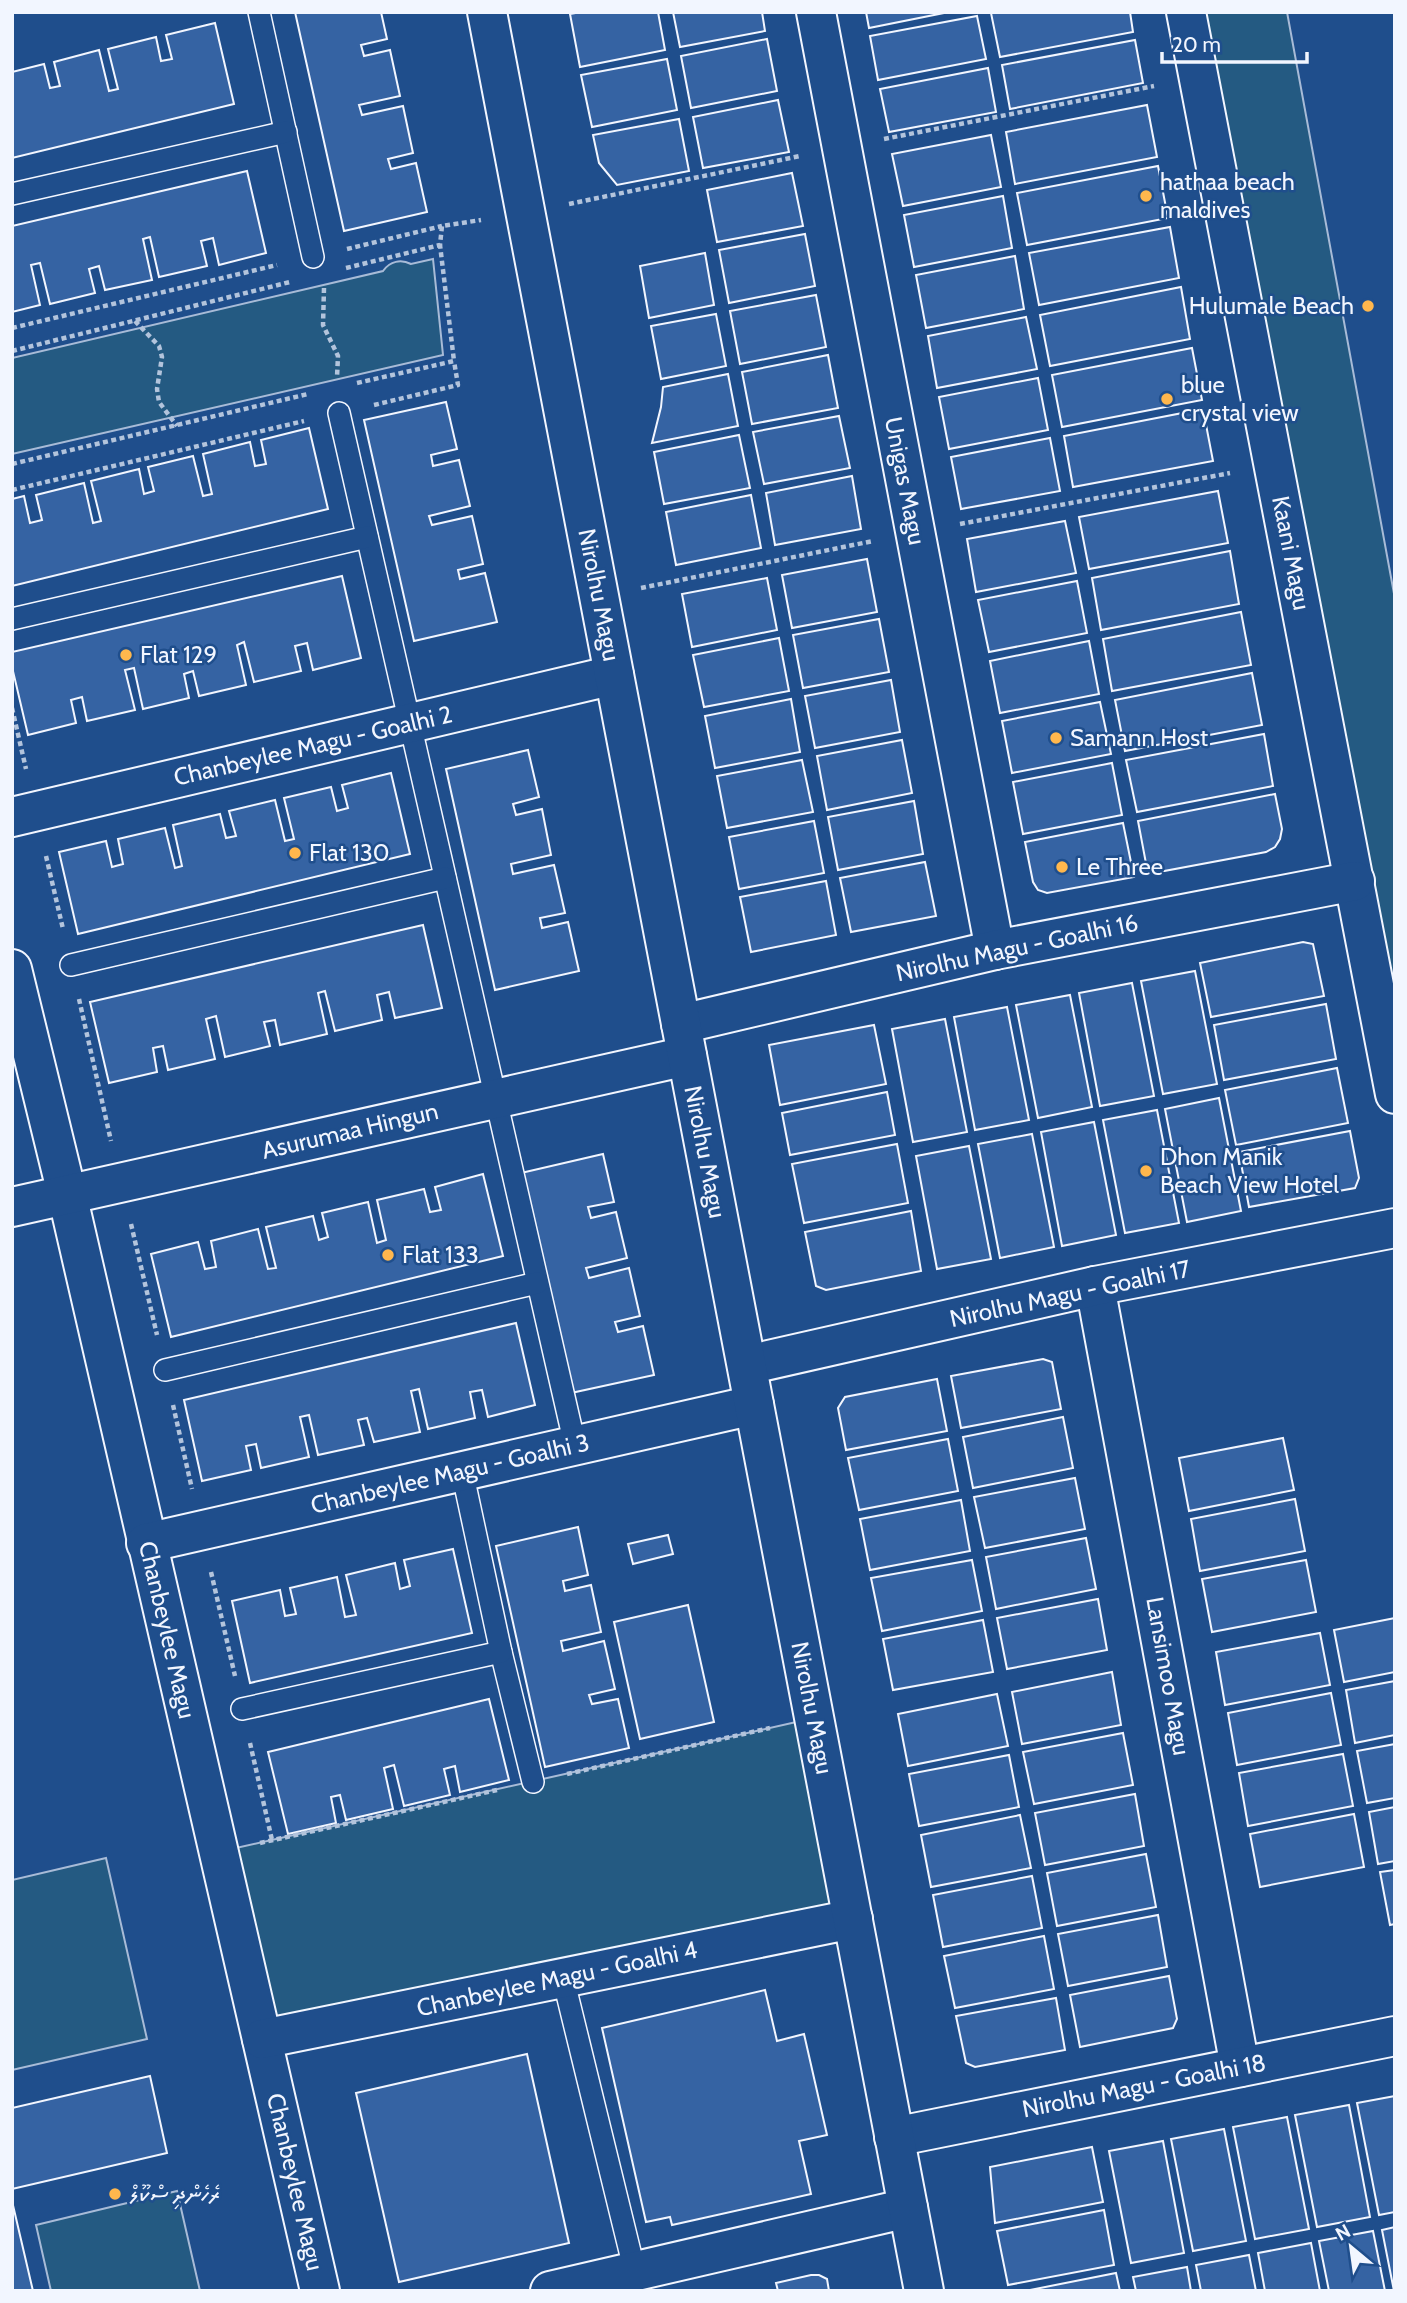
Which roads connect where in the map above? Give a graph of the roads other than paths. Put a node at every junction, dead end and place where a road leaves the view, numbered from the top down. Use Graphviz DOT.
graph roads {
  1 [pos="259,12"];
  2 [pos="487,12"];
  3 [pos="816,12"];
  4 [pos="1186,12"];
  5 [pos="286,132"];
  6 [pos="12,194"];
  7 [pos="313,257"];
  8 [pos="339,413"];
  9 [pos="367,537"];
  10 [pos="12,619"];
  11 [pos="614,675"];
  12 [pos="409,723"];
  13 [pos="24,815"];
  14 [pos="445,878"];
  15 [pos="1355,881"];
  16 [pos="995,950"];
  17 [pos="71,965"];
  18 [pos="12,969"];
  19 [pos="684,1040"];
  20 [pos="1395,1094"];
  21 [pos="495,1098"];
  22 [pos="67,1194"];
  23 [pos="12,1207"];
  24 [pos="1395,1228"];
  25 [pos="537,1283"];
  26 [pos="1095,1286"];
  27 [pos="747,1365"];
  28 [pos="165,1370"];
  29 [pos="754,1405"];
  30 [pos="575,1446"];
  31 [pos="462,1471"];
  32 [pos="146,1543"];
  33 [pos="501,1652"];
  34 [pos="242,1709"];
  35 [pos="533,1782"];
  36 [pos="853,1919"];
  37 [pos="563,1978"];
  38 [pos="1395,2036"];
  39 [pos="262,2039"];
  40 [pos="1240,2067"];
  41 [pos="894,2137"];
  42 [pos="908,2208"];
  43 [pos="635,2272"];
  44 [pos="320,2291"];
  45 [pos="550,2291"];
  46 [pos="924,2291"];
  1 -- 5 [label="lane"];
  2 -- 11 [label="street, Nirolhu Magu"];
  3 -- 16 [label="street, Unigas Magu"];
  4 -- 15 [label="street, Kaani Magu"];
  5 -- 6 [label="lane"];
  5 -- 7 [label="lane"];
  8 -- 9 [label="lane"];
  9 -- 10 [label="lane"];
  9 -- 12 [label="lane"];
  11 -- 12 [label="street, Chanbeylee Magu - Goalhi 2"];
  11 -- 19 [label="street, Nirolhu Magu"];
  12 -- 13 [label="street, Chanbeylee Magu - Goalhi 2"];
  12 -- 14 [label="lane"];
  14 -- 17 [label="lane"];
  14 -- 21 [label="lane"];
  15 -- 16 [label="street, Nirolhu Magu - Goalhi 16"];
  15 -- 20 [label="street, Kaani Magu"];
  16 -- 19 [label="street, Nirolhu Magu - Goalhi 16"];
  18 -- 22 [label="street, Chanbeylee Magu"];
  19 -- 21 [label="street, Asurumaa Hingun"];
  19 -- 27 [label="street, Nirolhu Magu"];
  21 -- 22 [label="street, Asurumaa Hingun"];
  21 -- 25 [label="lane"];
  22 -- 23 [label="street, Asurumaa Hingun"];
  22 -- 32 [label="street, Chanbeylee Magu"];
  24 -- 26 [label="street, Nirolhu Magu - Goalhi 17"];
  25 -- 28 [label="lane"];
  25 -- 30 [label="lane"];
  26 -- 27 [label="street, Nirolhu Magu - Goalhi 17"];
  26 -- 40 [label="street, Lansimoo Magu"];
  27 -- 29 [label="street, Nirolhu Magu"];
  29 -- 30 [label="street, Chanbeylee Magu - Goalhi 3"];
  29 -- 36 [label="street, Nirolhu Magu"];
  30 -- 31 [label="street, Chanbeylee Magu - Goalhi 3"];
  31 -- 32 [label="street, Chanbeylee Magu - Goalhi 3"];
  31 -- 33 [label="lane"];
  32 -- 39 [label="street, Chanbeylee Magu"];
  33 -- 34 [label="lane"];
  33 -- 35 [label="lane"];
  36 -- 37 [label="street, Chanbeylee Magu - Goalhi 4"];
  36 -- 41 [label="street, Nirolhu Magu"];
  37 -- 39 [label="street, Chanbeylee Magu - Goalhi 4"];
  37 -- 43 [label="lane"];
  38 -- 40 [label="street, Nirolhu Magu - Goalhi 18"];
  39 -- 44 [label="street, Chanbeylee Magu"];
  40 -- 41 [label="street, Nirolhu Magu - Goalhi 18"];
  41 -- 42 [label="street, Nirolhu Magu"];
  42 -- 43 [label="street"];
  42 -- 46 [label="street, Nirolhu Magu"];
  43 -- 45 [label="street"];
}
